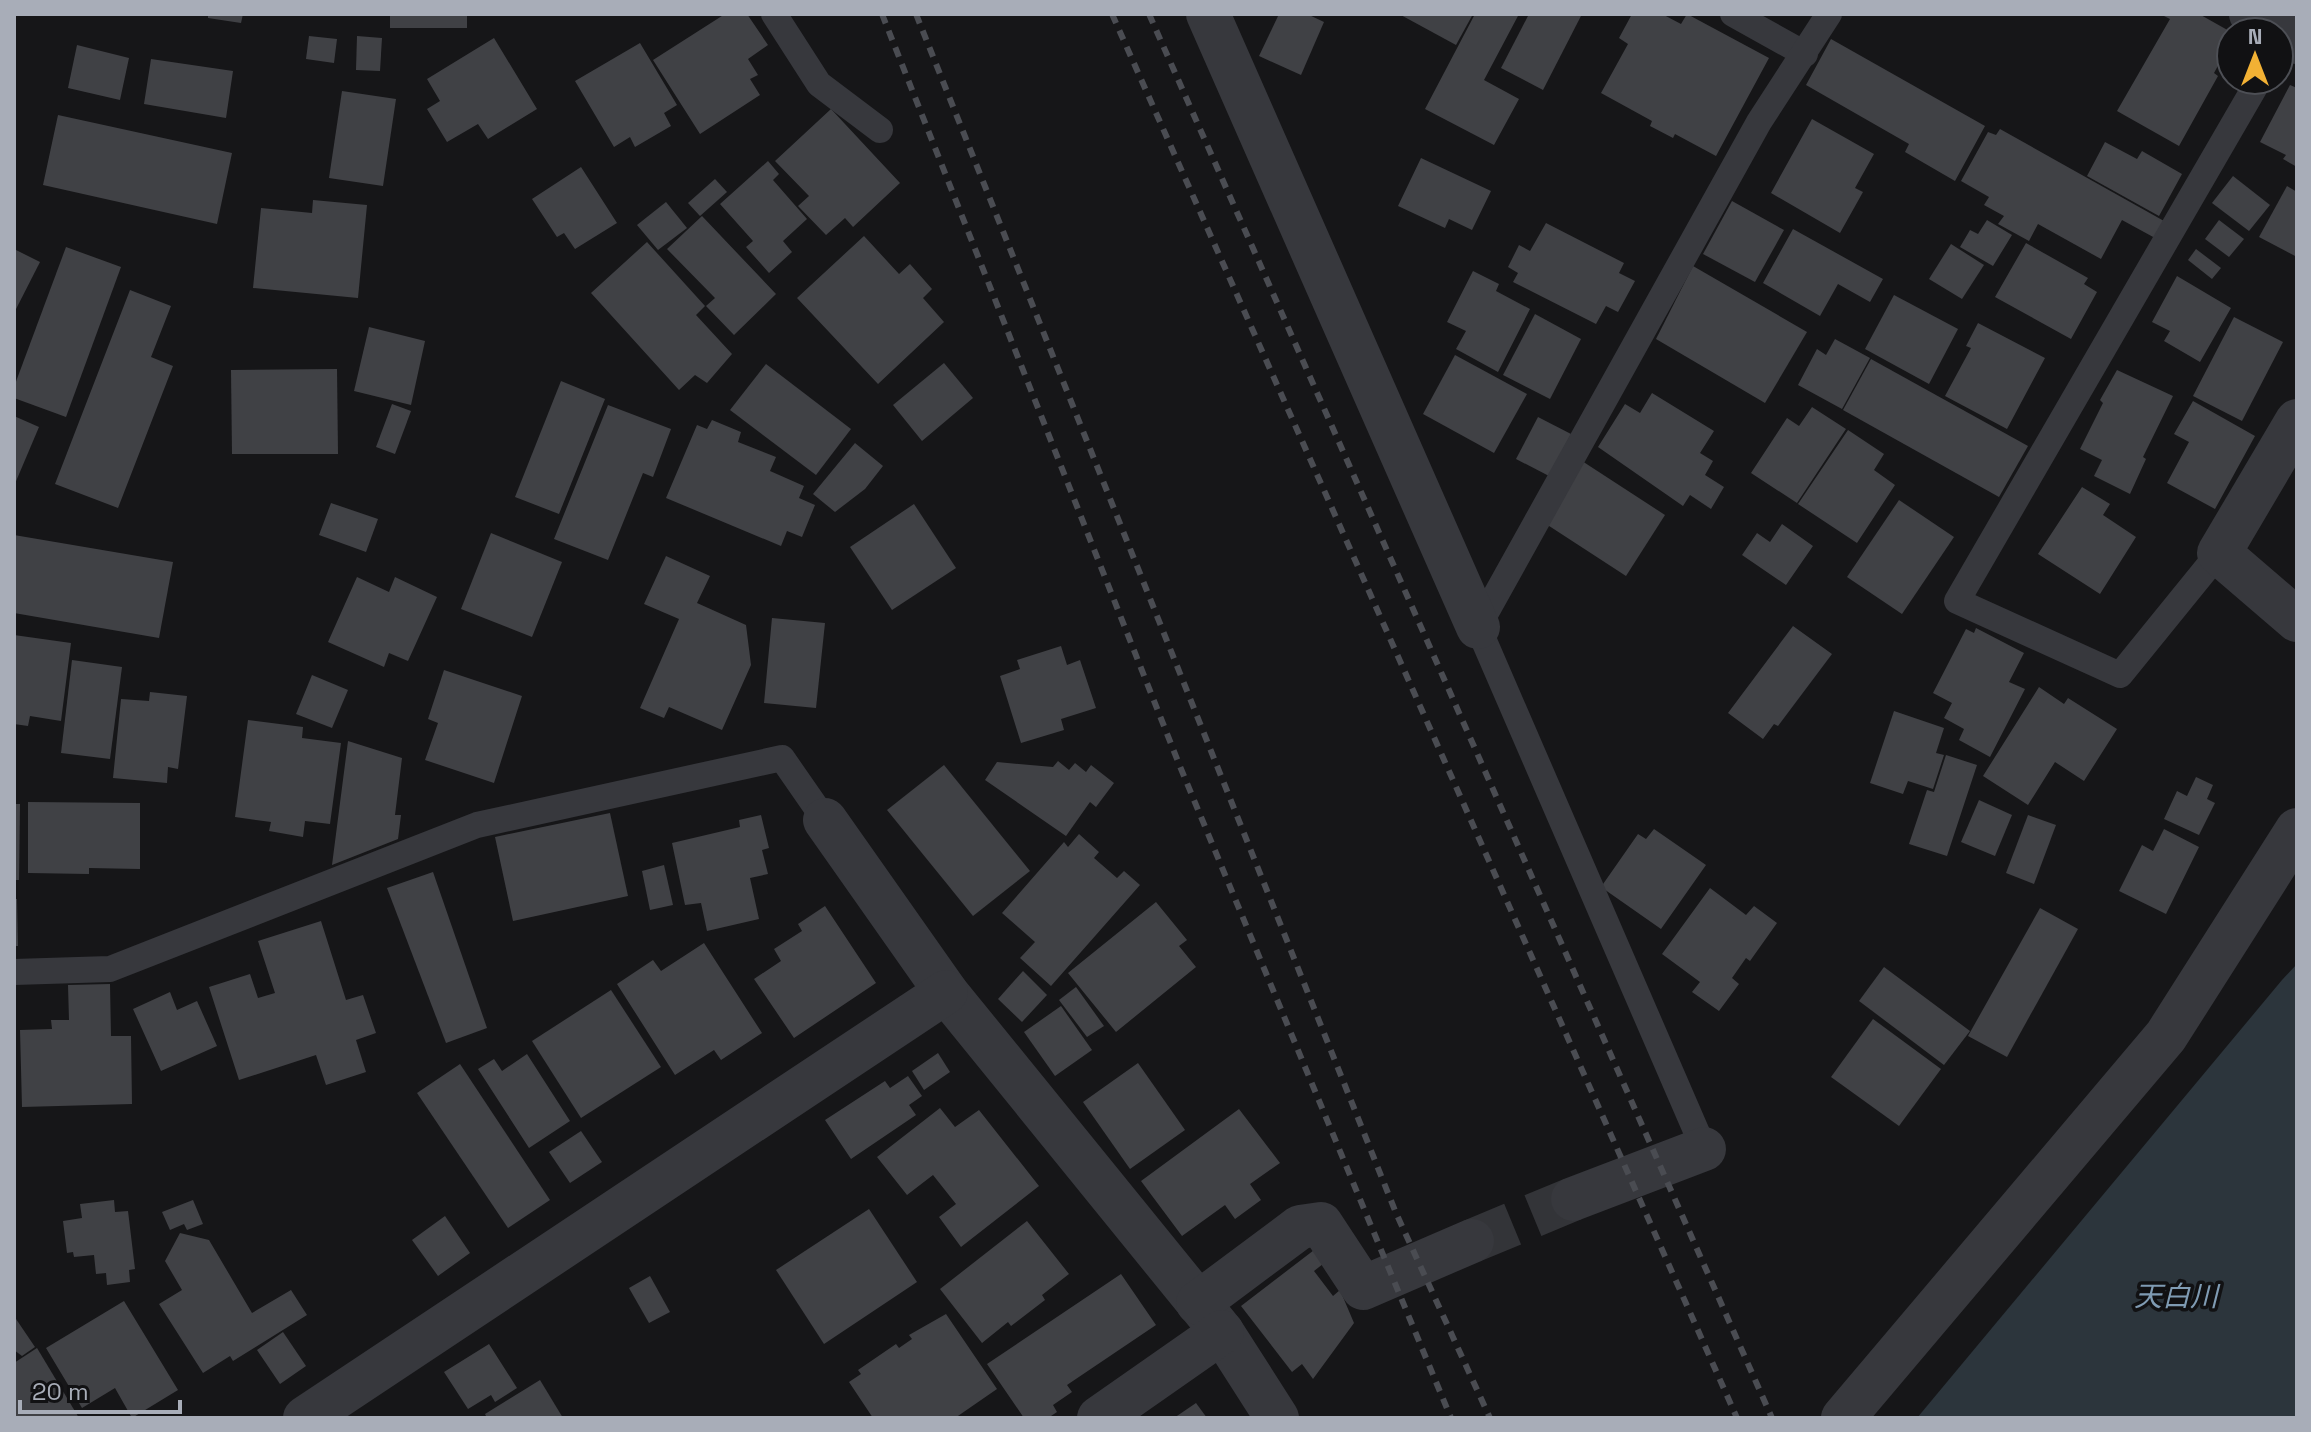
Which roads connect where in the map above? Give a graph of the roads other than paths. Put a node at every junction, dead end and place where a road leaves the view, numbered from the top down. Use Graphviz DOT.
graph roads {
  1 [pos="774,14"];
  2 [pos="1208,14"];
  3 [pos="1733,14"];
  4 [pos="1829,14"];
  5 [pos="1805,54"];
  6 [pos="2250,96"];
  7 [pos="880,130"];
  8 [pos="2297,421"];
  9 [pos="2219,553"];
  10 [pos="2297,620"];
  11 [pos="1478,627"];
  12 [pos="825,820"];
  13 [pos="2297,830"];
  14 [pos="14,972"];
  15 [pos="946,992"];
  16 [pos="1704,1149"];
  17 [pos="1573,1199"];
  18 [pos="1472,1241"];
  19 [pos="1210,1318"];
  20 [pos="305,1418"];
  21 [pos="1099,1418"];
  22 [pos="1277,1418"];
  23 [pos="1843,1418"];
  1 -- 7 [label="lane"];
  2 -- 11 [label="street"];
  3 -- 5 [label="lane"];
  4 -- 5 [label="lane"];
  5 -- 11 [label="lane"];
  6 -- 9 [label="lane"];
  8 -- 9 [label="street"];
  9 -- 10 [label="street"];
  11 -- 16 [label="lane"];
  12 -- 14 [label="lane"];
  12 -- 15 [label="street"];
  13 -- 23 [label="street"];
  15 -- 19 [label="street"];
  15 -- 20 [label="street"];
  16 -- 17 [label="street"];
  18 -- 19 [label="street"];
  19 -- 21 [label="street"];
  19 -- 22 [label="street"];
}
